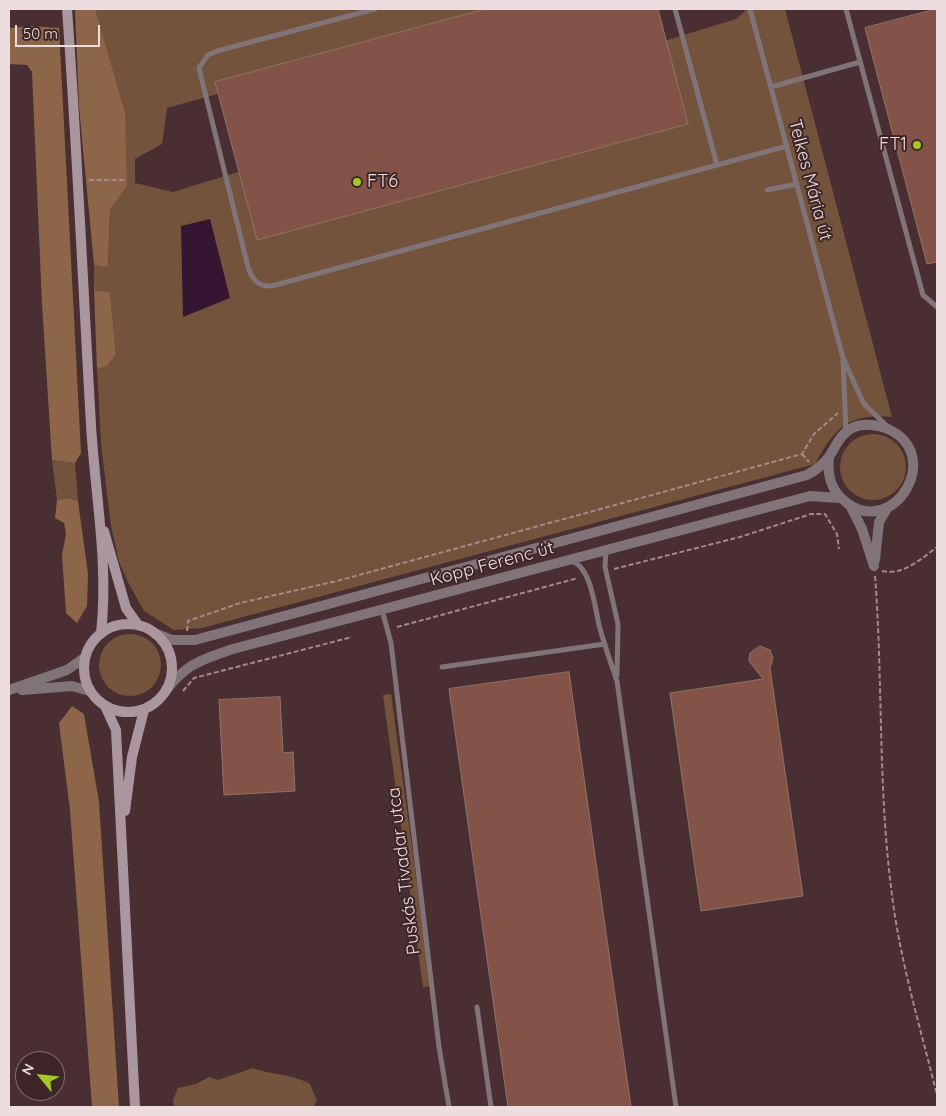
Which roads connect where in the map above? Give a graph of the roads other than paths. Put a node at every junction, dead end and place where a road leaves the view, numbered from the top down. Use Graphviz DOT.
graph roads {
  1 [pos="67,9"];
  2 [pos="375,9"];
  3 [pos="675,9"];
  4 [pos="750,9"];
  5 [pos="846,9"];
  6 [pos="860,62"];
  7 [pos="771,87"];
  8 [pos="787,146"];
  9 [pos="717,165"];
  10 [pos="797,184"];
  11 [pos="767,190"];
  12 [pos="937,307"];
  13 [pos="843,358"];
  14 [pos="846,432"];
  15 [pos="894,432"];
  16 [pos="829,457"];
  17 [pos="840,498"];
  18 [pos="851,507"];
  19 [pos="888,508"];
  20 [pos="99,511"];
  21 [pos="606,550"];
  22 [pos="568,560"];
  23 [pos="382,610"];
  24 [pos="138,625"];
  25 [pos="101,633"];
  26 [pos="154,633"];
  27 [pos="605,644"];
  28 [pos="84,658"];
  29 [pos="442,666"];
  30 [pos="617,681"];
  31 [pos="9,690"];
  32 [pos="90,691"];
  33 [pos="166,692"];
  34 [pos="105,706"];
  35 [pos="144,710"];
  36 [pos="122,842"];
  37 [pos="477,1007"];
  38 [pos="135,1107"];
  39 [pos="449,1107"];
  40 [pos="491,1107"];
  41 [pos="676,1107"];
  1 -- 20 [label="main road"];
  2 -- 9 [label="lane"];
  3 -- 9 [label="lane"];
  4 -- 7 [label="lane, Telkes Mária út"];
  5 -- 6 [label="lane"];
  6 -- 7 [label="lane"];
  6 -- 12 [label="lane"];
  7 -- 8 [label="lane, Telkes Mária út"];
  8 -- 9 [label="lane"];
  8 -- 10 [label="lane, Telkes Mária út"];
  10 -- 11 [label="lane"];
  10 -- 13 [label="lane, Telkes Mária út"];
  13 -- 14 [label="lane"];
  13 -- 15 [label="lane"];
  14 -- 15 [label="street"];
  14 -- 16 [label="street"];
  15 -- 19 [label="street"];
  16 -- 17 [label="street"];
  16 -- 26 [label="street, Kopp Ferenc út"];
  17 -- 18 [label="street"];
  17 -- 21 [label="street, Kopp Ferenc út"];
  18 -- 19 [label="street"];
  18 -- 19 [label="street"];
  20 -- 24 [label="main road"];
  20 -- 25 [label="main road"];
  21 -- 22 [label="street, Kopp Ferenc út"];
  21 -- 30 [label="lane"];
  22 -- 23 [label="street, Kopp Ferenc út"];
  22 -- 27 [label="lane"];
  23 -- 33 [label="street, Kopp Ferenc út"];
  23 -- 39 [label="lane, Puskás Tivadar utca"];
  24 -- 25 [label="main road"];
  24 -- 26 [label="main road"];
  25 -- 28 [label="main road"];
  26 -- 33 [label="main road"];
  27 -- 29 [label="lane"];
  27 -- 30 [label="lane"];
  28 -- 31 [label="street"];
  28 -- 32 [label="main road"];
  30 -- 41 [label="lane"];
  31 -- 32 [label="street"];
  32 -- 34 [label="main road"];
  33 -- 35 [label="main road"];
  34 -- 35 [label="main road"];
  34 -- 36 [label="main road"];
  35 -- 36 [label="main road"];
  36 -- 38 [label="main road"];
  37 -- 40 [label="lane"];
}
